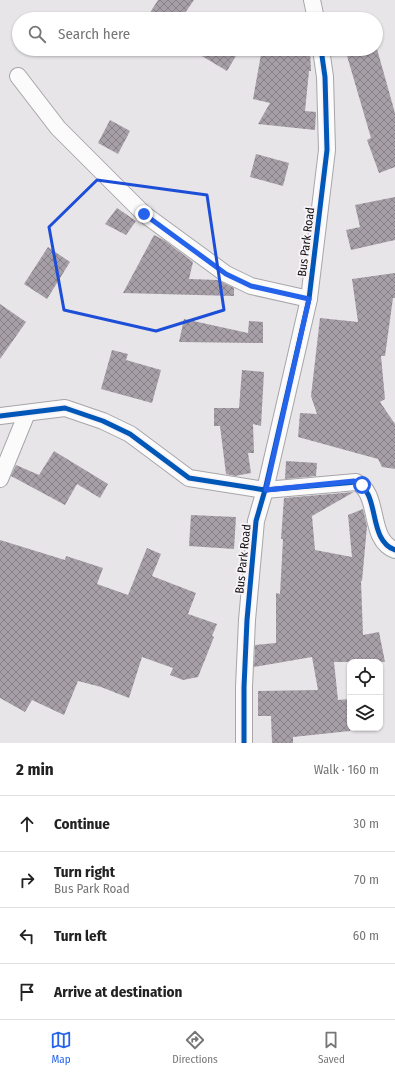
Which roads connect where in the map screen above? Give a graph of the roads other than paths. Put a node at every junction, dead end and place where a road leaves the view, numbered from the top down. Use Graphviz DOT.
graph roads {
  1 [pos="312,0"];
  2 [pos="315,12"];
  3 [pos="322,56"];
  4 [pos="18,76"];
  5 [pos="309,299"];
  6 [pos="27,413"];
  7 [pos="0,416"];
  8 [pos="0,479"];
  9 [pos="266,490"];
  10 [pos="395,550"];
  11 [pos="244,743"];
  1 -- 2 [label="street"];
  3 -- 5 [label="street, Bus Park Road"];
  4 -- 5 [label="street"];
  5 -- 9 [label="street, Bus Park Road"];
  6 -- 7 [label="street"];
  6 -- 8 [label="street"];
  6 -- 9 [label="street"];
  9 -- 10 [label="street"];
  9 -- 11 [label="street, Bus Park Road"];
}
